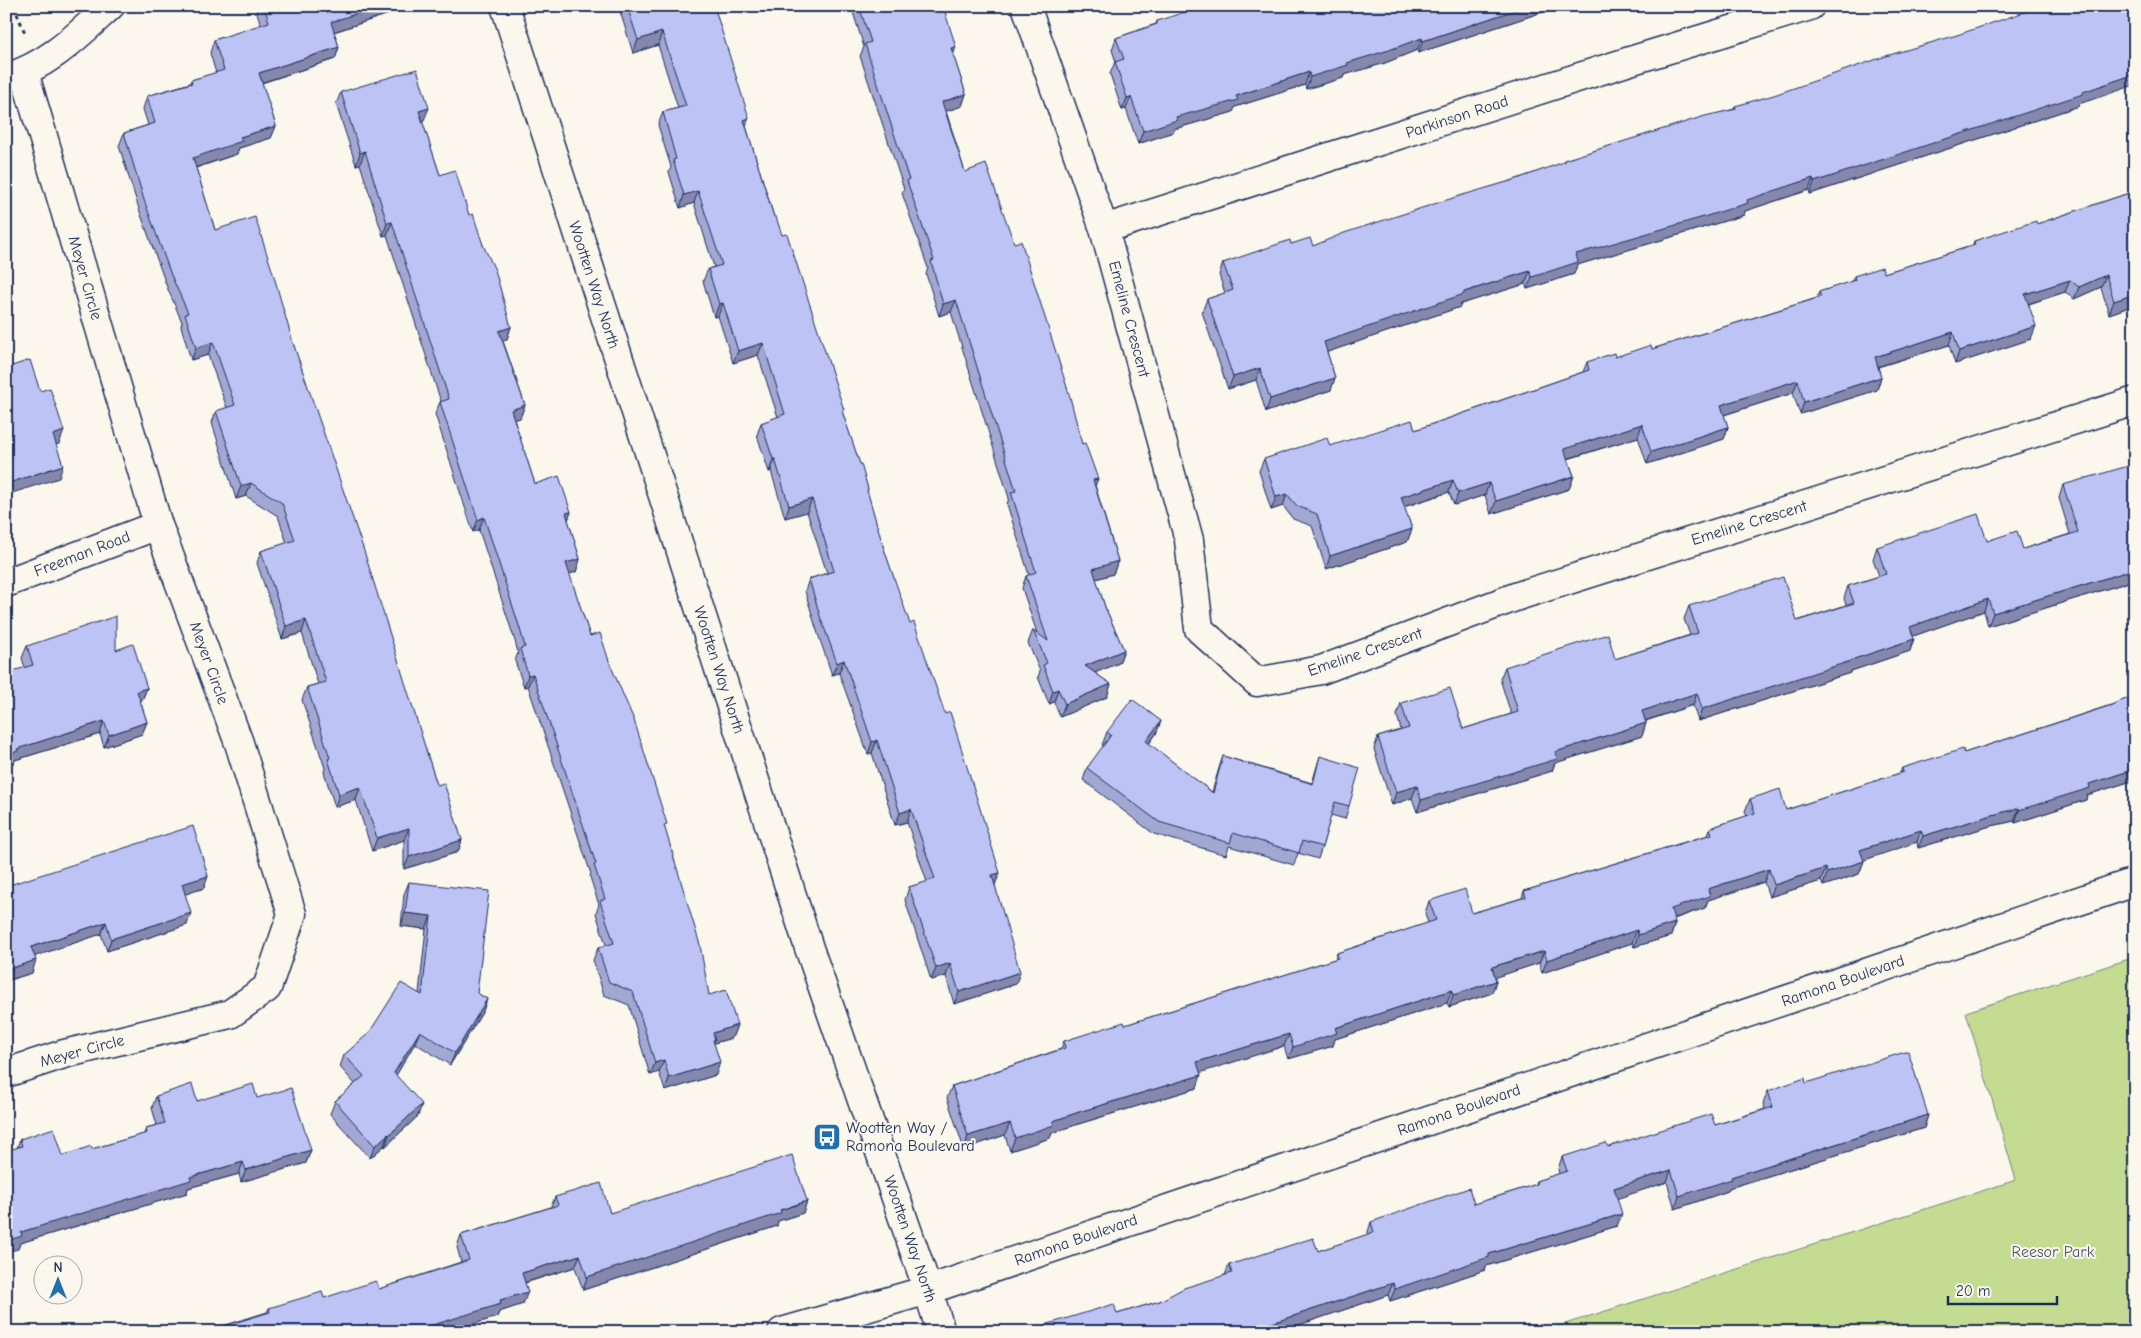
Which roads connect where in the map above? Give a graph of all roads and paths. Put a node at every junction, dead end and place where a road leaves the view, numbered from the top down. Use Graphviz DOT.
graph roads {
  1 [pos="110,6"];
  2 [pos="505,6"];
  3 [pos="1026,6"];
  4 [pos="1810,6"];
  5 [pos="15,75"];
  6 [pos="1104,229"];
  7 [pos="2135,401"];
  8 [pos="158,525"];
  9 [pos="6,583"];
  10 [pos="2135,882"];
  11 [pos="6,1073"];
  12 [pos="928,1290"];
  13 [pos="782,1332"];
  14 [pos="941,1332"];
  1 -- 5 [label="street"];
  2 -- 12 [label="street, Wootten Way North"];
  3 -- 6 [label="street, Emeline Crescent"];
  4 -- 6 [label="street, Parkinson Road"];
  5 -- 8 [label="street, Meyer Circle"];
  6 -- 7 [label="street, Emeline Crescent"];
  8 -- 9 [label="street, Freeman Road"];
  8 -- 11 [label="street, Meyer Circle"];
  10 -- 12 [label="street, Ramona Boulevard"];
  12 -- 13 [label="street, Ramona Boulevard"];
  12 -- 14 [label="street, Wootten Way North"];
}
